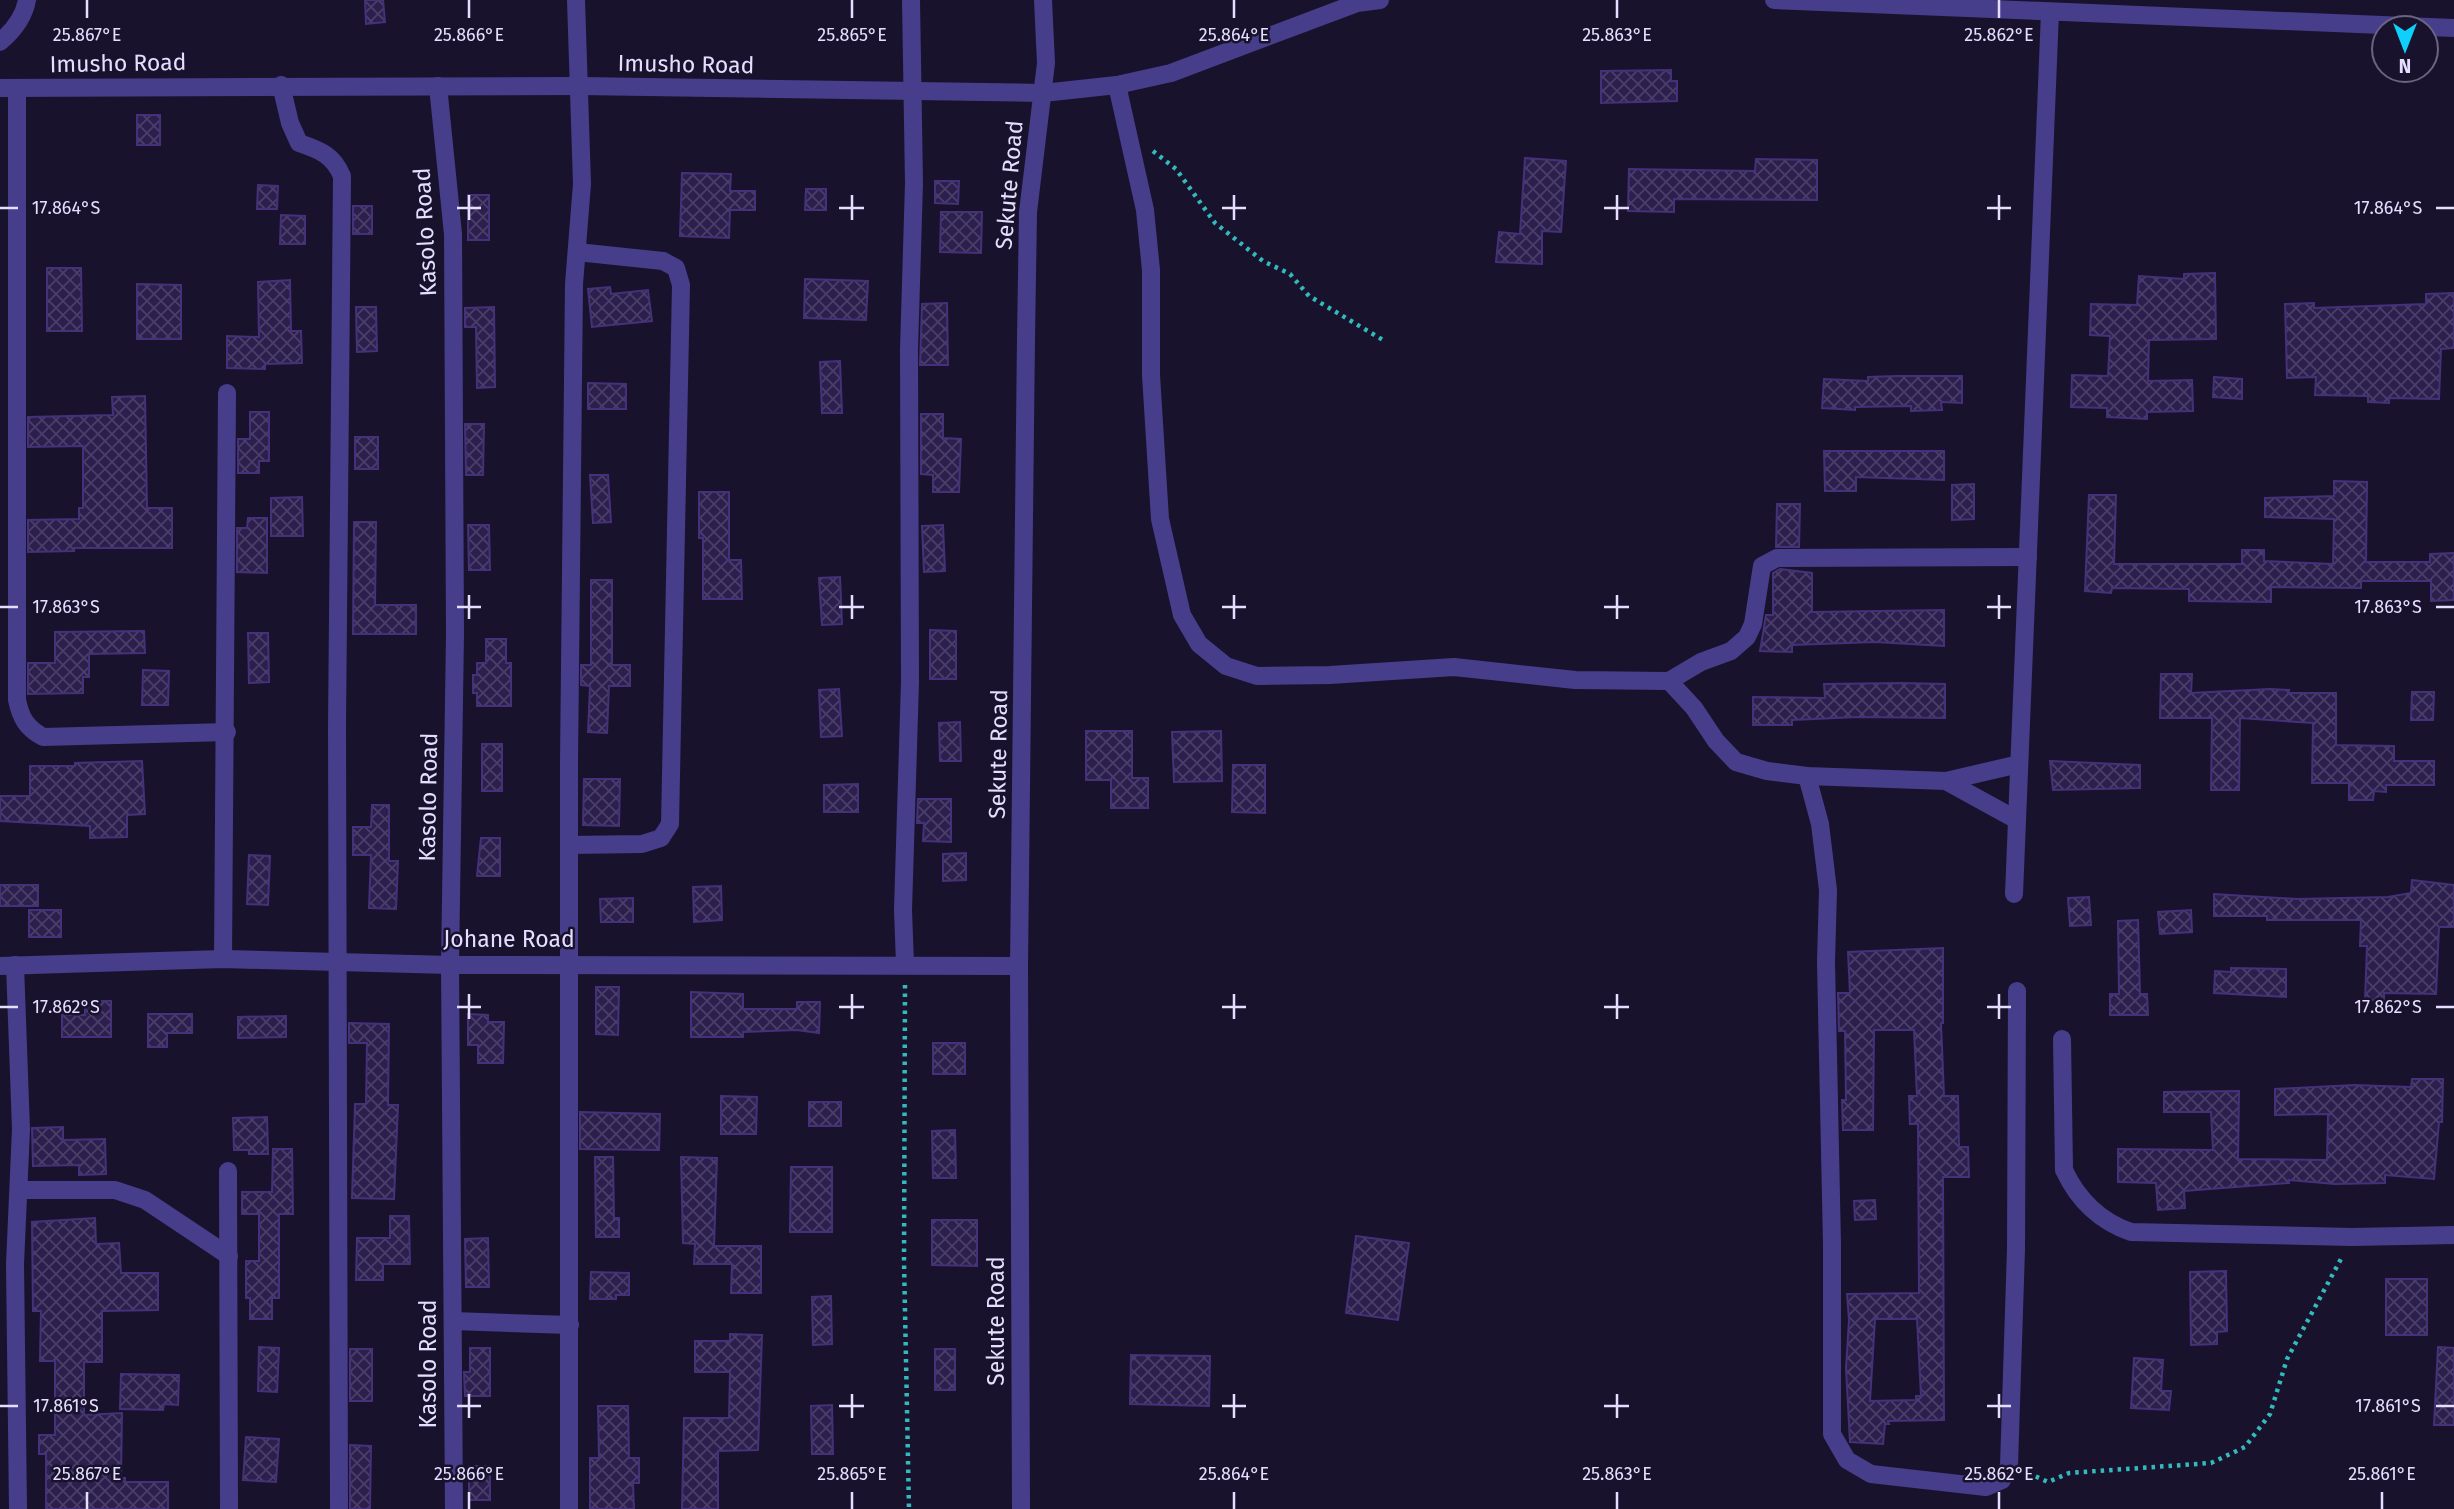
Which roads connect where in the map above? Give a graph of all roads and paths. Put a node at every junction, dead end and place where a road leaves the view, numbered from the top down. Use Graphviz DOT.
graph roads {
  1 [pos="27,0"];
  2 [pos="576,0"];
  3 [pos="911,0"];
  4 [pos="1042,0"];
  5 [pos="1380,0"];
  6 [pos="1774,0"];
  7 [pos="1355,1"];
  8 [pos="2050,12"];
  9 [pos="2454,29"];
  10 [pos="0,42"];
  11 [pos="281,85"];
  12 [pos="1117,85"];
  13 [pos="438,86"];
  14 [pos="580,86"];
  15 [pos="8,89"];
  16 [pos="911,93"];
  17 [pos="1043,93"];
  18 [pos="1128,137"];
  19 [pos="577,252"];
  20 [pos="1382,340"];
  21 [pos="226,393"];
  22 [pos="2028,557"];
  23 [pos="1669,681"];
  24 [pos="226,732"];
  25 [pos="2019,764"];
  26 [pos="1807,776"];
  27 [pos="1946,780"];
  28 [pos="2017,820"];
  29 [pos="569,845"];
  30 [pos="2014,894"];
  31 [pos="223,959"];
  32 [pos="340,960"];
  33 [pos="570,963"];
  34 [pos="905,964"];
  35 [pos="450,965"];
  36 [pos="8,966"];
  37 [pos="1019,966"];
  38 [pos="2017,991"];
  39 [pos="2062,1039"];
  40 [pos="228,1171"];
  41 [pos="19,1189"];
  42 [pos="2454,1235"];
  43 [pos="2352,1237"];
  44 [pos="229,1256"];
  45 [pos="453,1321"];
  46 [pos="570,1325"];
  47 [pos="2010,1466"];
  48 [pos="18,1509"];
  49 [pos="229,1509"];
  50 [pos="339,1509"];
  51 [pos="454,1509"];
  52 [pos="569,1509"];
  53 [pos="909,1509"];
  54 [pos="1021,1509"];
  1 -- 10 [label="street"];
  2 -- 14 [label="street"];
  3 -- 16 [label="street"];
  4 -- 17 [label="street, Sekute Road"];
  5 -- 7 [label="street, Imusho Road"];
  6 -- 8 [label="street"];
  7 -- 12 [label="street, Imusho Road"];
  8 -- 9 [label="street"];
  8 -- 22 [label="street"];
  11 -- 13 [label="street, Imusho Road"];
  11 -- 15 [label="street, Imusho Road"];
  11 -- 32 [label="street"];
  12 -- 17 [label="street, Imusho Road"];
  12 -- 18 [label="street"];
  13 -- 14 [label="street, Imusho Road"];
  13 -- 35 [label="street, Kasolo Road"];
  14 -- 16 [label="street, Imusho Road"];
  14 -- 19 [label="street"];
  15 -- 24 [label="street"];
  16 -- 17 [label="street, Imusho Road"];
  16 -- 34 [label="street"];
  17 -- 37 [label="street, Sekute Road"];
  18 -- 20 [label="path"];
  18 -- 23 [label="street"];
  19 -- 29 [label="street"];
  19 -- 29 [label="street"];
  21 -- 24 [label="street"];
  22 -- 23 [label="street"];
  22 -- 25 [label="street"];
  23 -- 26 [label="street"];
  24 -- 31 [label="street"];
  25 -- 27 [label="street"];
  25 -- 28 [label="street"];
  26 -- 27 [label="street"];
  26 -- 47 [label="street"];
  27 -- 28 [label="street"];
  28 -- 30 [label="street"];
  29 -- 33 [label="street"];
  31 -- 32 [label="street, Johane Road"];
  31 -- 36 [label="street, Johane Road"];
  32 -- 35 [label="street, Johane Road"];
  32 -- 50 [label="street"];
  33 -- 34 [label="street, Johane Road"];
  33 -- 35 [label="street, Johane Road"];
  33 -- 46 [label="street"];
  34 -- 37 [label="street, Johane Road"];
  34 -- 53 [label="path"];
  35 -- 45 [label="street, Kasolo Road"];
  36 -- 41 [label="street"];
  37 -- 54 [label="street, Sekute Road"];
  38 -- 47 [label="street"];
  39 -- 43 [label="street"];
  40 -- 44 [label="street"];
  41 -- 44 [label="street"];
  41 -- 48 [label="street"];
  42 -- 43 [label="street"];
  43 -- 47 [label="path"];
  44 -- 49 [label="street"];
  45 -- 46 [label="street"];
  45 -- 51 [label="street, Kasolo Road"];
  46 -- 52 [label="street"];
}
